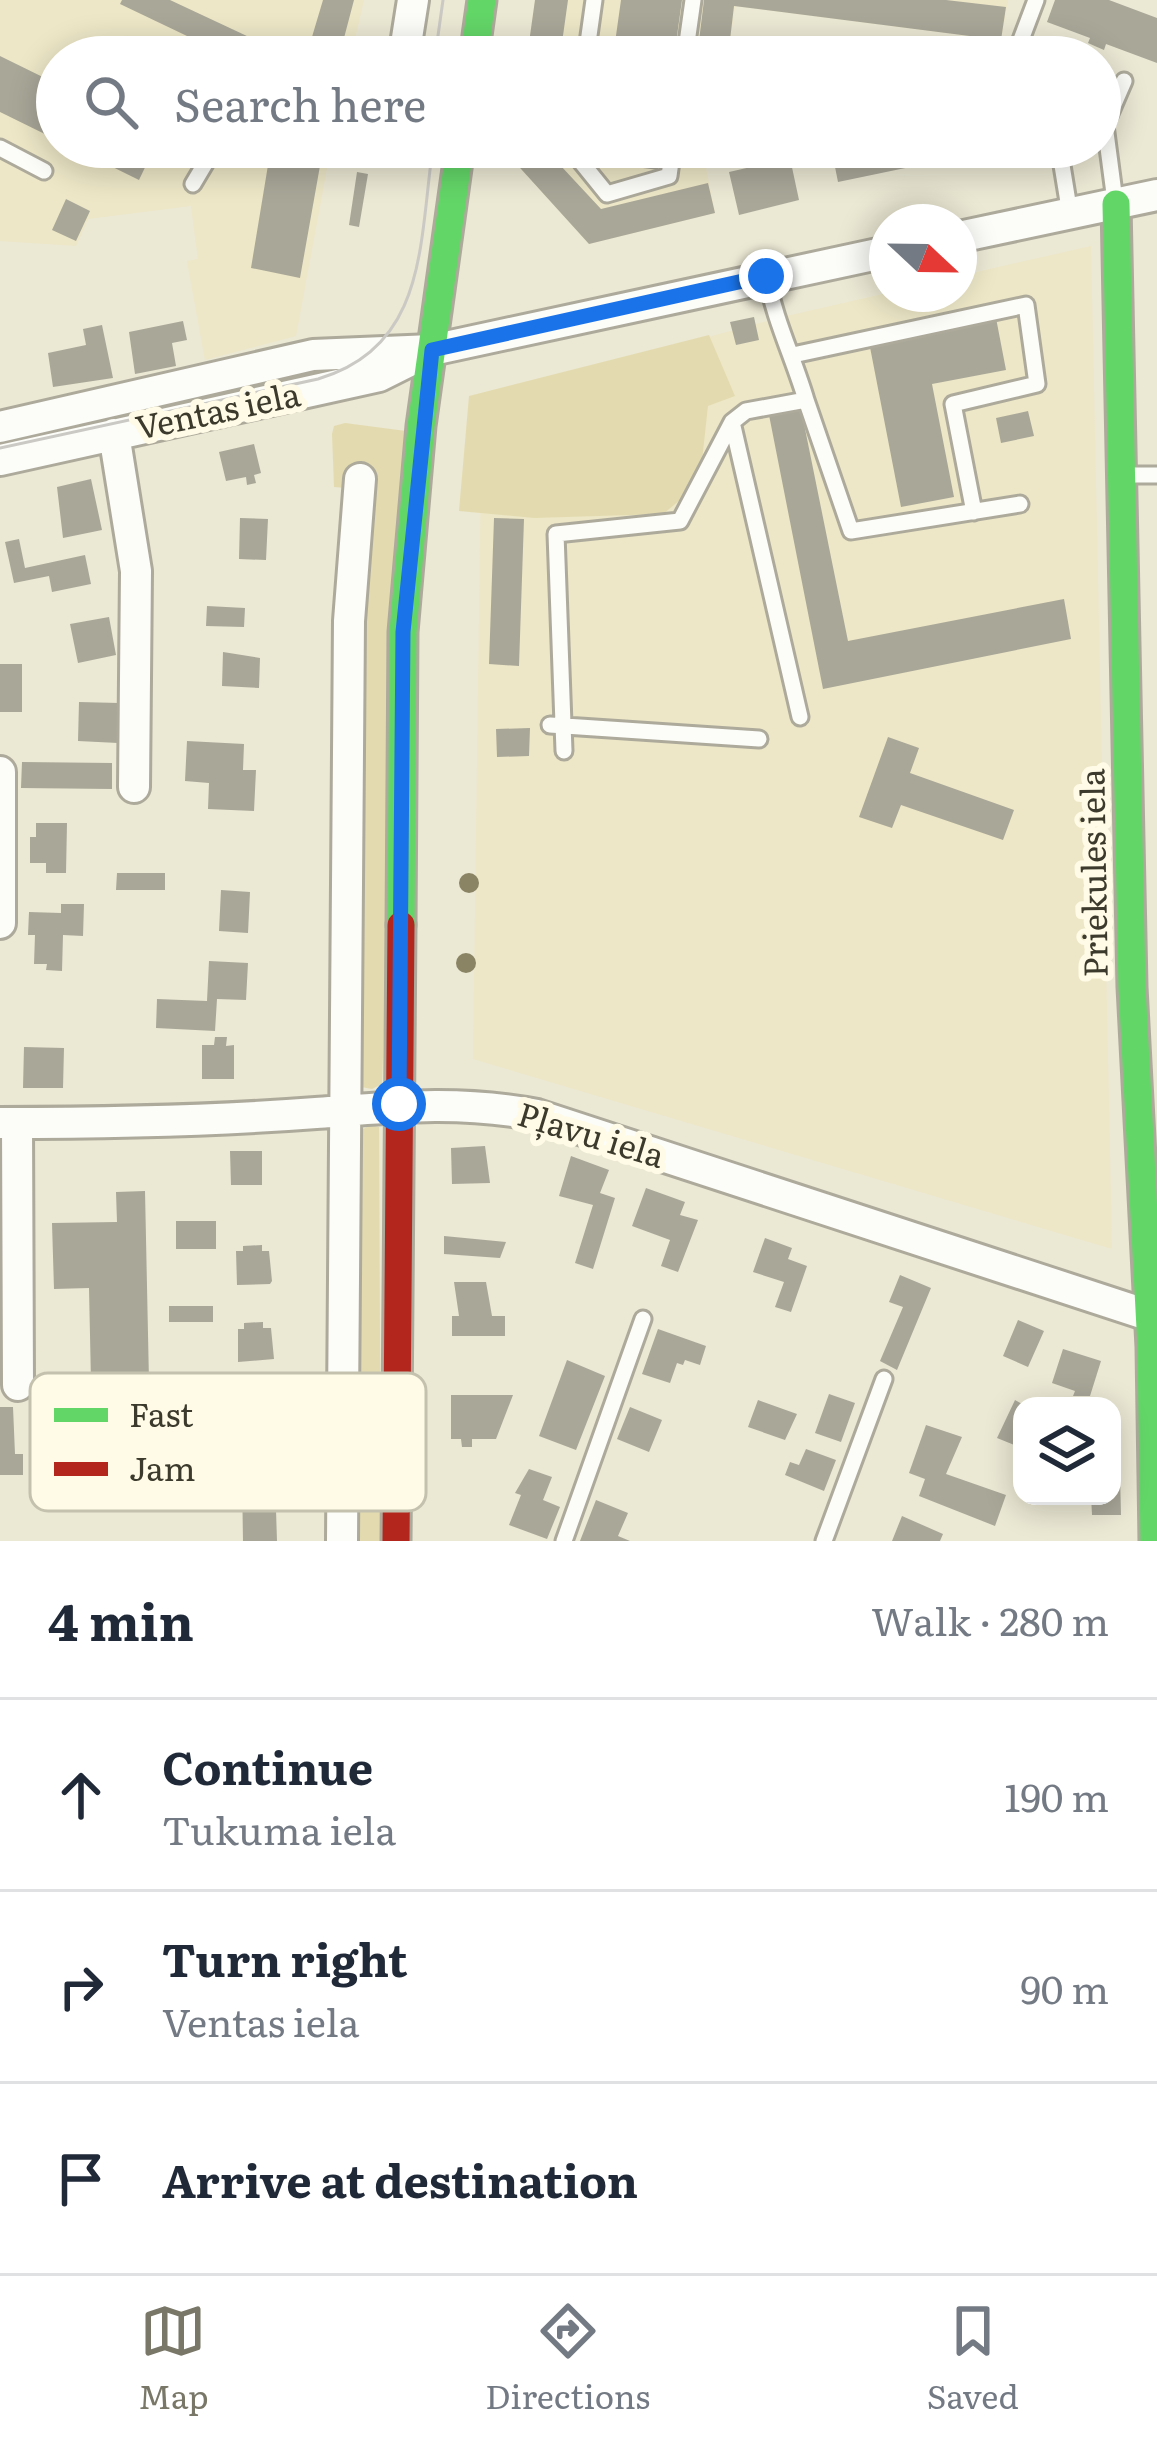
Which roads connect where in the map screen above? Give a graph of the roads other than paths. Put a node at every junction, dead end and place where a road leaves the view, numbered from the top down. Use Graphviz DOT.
graph roads {
  1 [pos="413,0"];
  2 [pos="482,0"];
  3 [pos="594,0"];
  4 [pos="693,0"];
  5 [pos="1036,0"];
  6 [pos="407,36"];
  7 [pos="477,36"];
  8 [pos="589,36"];
  9 [pos="688,36"];
  10 [pos="1023,36"];
  11 [pos="1124,81"];
  12 [pos="1121,88"];
  13 [pos="0,148"];
  14 [pos="36,166"];
  15 [pos="40,168"];
  16 [pos="203,168"];
  17 [pos="457,168"];
  18 [pos="586,168"];
  19 [pos="670,168"];
  20 [pos="1062,168"];
  21 [pos="1111,168"];
  22 [pos="44,170"];
  23 [pos="193,184"];
  24 [pos="1157,195"];
  25 [pos="1116,204"];
  26 [pos="1070,214"];
  27 [pos="977,233"];
  28 [pos="869,256"];
  29 [pos="766,276"];
  30 [pos="432,350"];
  31 [pos="793,356"];
  32 [pos="806,400"];
  33 [pos="732,422"];
  34 [pos="0,427"];
  35 [pos="114,434"];
  36 [pos="0,460"];
  37 [pos="1123,475"];
  38 [pos="1157,475"];
  39 [pos="360,478"];
  40 [pos="1021,504"];
  41 [pos="974,512"];
  42 [pos="800,717"];
  43 [pos="556,724"];
  44 [pos="759,739"];
  45 [pos="564,751"];
  46 [pos="0,772"];
  47 [pos="134,787"];
  48 [pos="0,923"];
  49 [pos="1144,982"];
  50 [pos="399,1104"];
  51 [pos="344,1110"];
  52 [pos="9,1123"];
  53 [pos="1152,1317"];
  54 [pos="643,1319"];
  55 [pos="343,1373"];
  56 [pos="397,1373"];
  57 [pos="884,1378"];
  58 [pos="18,1385"];
  59 [pos="342,1511"];
  60 [pos="396,1511"];
  61 [pos="342,1541"];
  62 [pos="396,1541"];
  63 [pos="563,1541"];
  64 [pos="824,1541"];
  65 [pos="1154,1541"];
  1 -- 6 [label="street"];
  2 -- 7 [label="street"];
  3 -- 8 [label="lane"];
  4 -- 9 [label="lane"];
  5 -- 10 [label="lane"];
  11 -- 12 [label="lane"];
  13 -- 14 [label="lane"];
  15 -- 22 [label="lane"];
  16 -- 23 [label="lane"];
  17 -- 30 [label="street"];
  18 -- 19 [label="lane"];
  20 -- 26 [label="lane"];
  21 -- 25 [label="lane"];
  24 -- 25 [label="street"];
  25 -- 26 [label="street"];
  25 -- 37 [label="street, Priekules iela"];
  26 -- 27 [label="street"];
  28 -- 29 [label="street, Ventas iela"];
  29 -- 30 [label="street, Ventas iela"];
  29 -- 31 [label="lane"];
  30 -- 34 [label="street, Ventas iela"];
  30 -- 35 [label="street, Ventas iela"];
  30 -- 50 [label="street"];
  31 -- 32 [label="lane"];
  31 -- 41 [label="lane"];
  32 -- 33 [label="lane"];
  32 -- 41 [label="lane"];
  33 -- 42 [label="lane"];
  33 -- 43 [label="lane"];
  35 -- 36 [label="street, Ventas iela"];
  35 -- 47 [label="street"];
  37 -- 38 [label="lane"];
  37 -- 49 [label="street, Priekules iela"];
  39 -- 51 [label="street"];
  40 -- 41 [label="lane"];
  43 -- 44 [label="lane"];
  43 -- 45 [label="lane"];
  46 -- 48 [label="street"];
  49 -- 53 [label="street, Priekules iela"];
  50 -- 51 [label="street, Pļavu iela"];
  50 -- 53 [label="street, Pļavu iela"];
  50 -- 56 [label="street"];
  51 -- 52 [label="street, Pļavu iela"];
  51 -- 55 [label="street"];
  52 -- 58 [label="street"];
  53 -- 65 [label="street, Priekules iela"];
  54 -- 63 [label="lane"];
  57 -- 64 [label="lane"];
  59 -- 61 [label="street"];
  60 -- 62 [label="street"];
}
